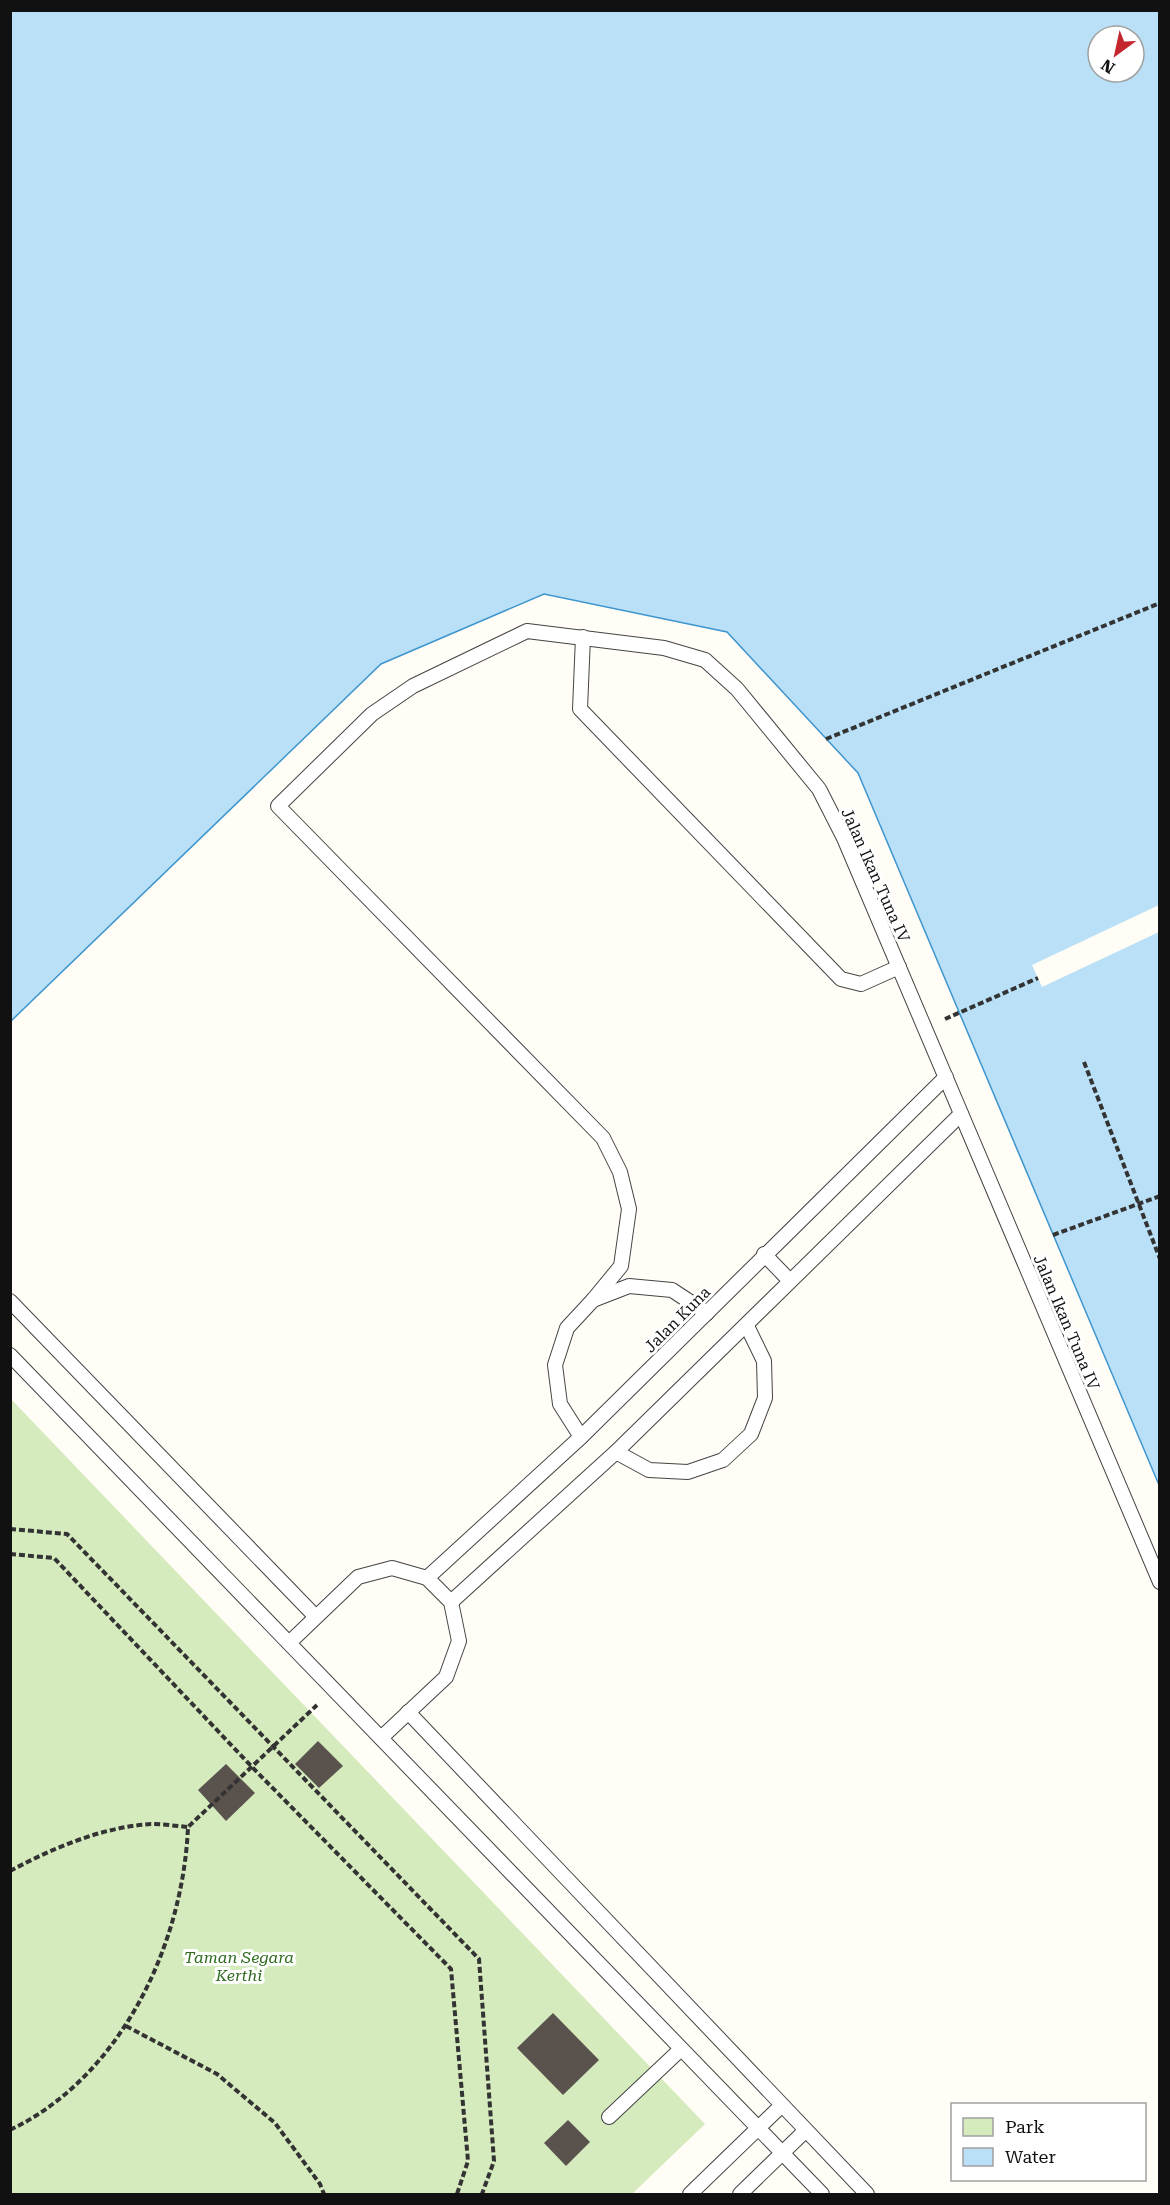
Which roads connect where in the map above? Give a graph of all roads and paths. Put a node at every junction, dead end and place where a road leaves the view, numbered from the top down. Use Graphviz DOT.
graph roads {
  1 [pos="1160,603"];
  2 [pos="582,637"];
  3 [pos="826,739"];
  4 [pos="899,967"];
  5 [pos="1038,978"];
  6 [pos="954,1015"];
  7 [pos="1084,1062"];
  8 [pos="946,1077"];
  9 [pos="961,1114"];
  10 [pos="1160,1196"];
  11 [pos="1139,1204"];
  12 [pos="1053,1235"];
  13 [pos="764,1254"];
  14 [pos="1160,1259"];
  15 [pos="789,1280"];
  16 [pos="593,1300"];
  17 [pos="10,1301"];
  18 [pos="707,1313"];
  19 [pos="747,1326"];
  20 [pos="10,1355"];
  21 [pos="581,1437"];
  22 [pos="616,1452"];
  23 [pos="10,1528"];
  24 [pos="10,1554"];
  25 [pos="427,1578"];
  26 [pos="1160,1582"];
  27 [pos="451,1602"];
  28 [pos="315,1616"];
  29 [pos="289,1643"];
  30 [pos="333,1689"];
  31 [pos="408,1712"];
  32 [pos="381,1738"];
  33 [pos="274,1746"];
  34 [pos="252,1767"];
  35 [pos="188,1827"];
  36 [pos="10,1871"];
  37 [pos="126,2026"];
  38 [pos="681,2049"];
  39 [pos="781,2106"];
  40 [pos="609,2117"];
  41 [pos="758,2128"];
  42 [pos="10,2130"];
  43 [pos="806,2131"];
  44 [pos="783,2154"];
  45 [pos="324,2194"];
  46 [pos="457,2194"];
  47 [pos="482,2194"];
  48 [pos="690,2194"];
  49 [pos="740,2194"];
  50 [pos="822,2194"];
  51 [pos="867,2194"];
  1 -- 3 [label="path"];
  2 -- 4 [label="lane, Jalan Ikan Tuna IV"];
  2 -- 4 [label="lane"];
  2 -- 16 [label="lane, Jalan Ikan Tuna IV"];
  4 -- 8 [label="lane, Jalan Ikan Tuna IV"];
  5 -- 6 [label="path"];
  7 -- 11 [label="path"];
  8 -- 9 [label="lane, Jalan Ikan Tuna IV"];
  8 -- 13 [label="lane, Jalan Kuna"];
  9 -- 15 [label="lane"];
  9 -- 26 [label="lane, Jalan Ikan Tuna IV"];
  10 -- 11 [label="path"];
  11 -- 12 [label="path"];
  11 -- 14 [label="path"];
  13 -- 15 [label="lane"];
  13 -- 18 [label="lane, Jalan Kuna"];
  15 -- 19 [label="lane"];
  16 -- 18 [label="lane"];
  16 -- 21 [label="lane"];
  17 -- 28 [label="lane"];
  18 -- 21 [label="lane, Jalan Kuna"];
  19 -- 22 [label="lane"];
  19 -- 22 [label="lane"];
  20 -- 29 [label="lane"];
  21 -- 25 [label="lane, Jalan Kuna"];
  22 -- 27 [label="lane"];
  23 -- 33 [label="path"];
  24 -- 34 [label="path"];
  25 -- 27 [label="lane"];
  25 -- 28 [label="lane"];
  27 -- 31 [label="lane"];
  28 -- 29 [label="lane"];
  29 -- 30 [label="lane"];
  30 -- 32 [label="lane"];
  30 -- 33 [label="path"];
  31 -- 32 [label="lane"];
  31 -- 39 [label="lane"];
  32 -- 38 [label="lane"];
  33 -- 34 [label="path"];
  33 -- 47 [label="path"];
  34 -- 35 [label="path"];
  34 -- 46 [label="path"];
  35 -- 36 [label="path"];
  35 -- 37 [label="path"];
  37 -- 42 [label="path"];
  37 -- 45 [label="path"];
  38 -- 40 [label="lane"];
  38 -- 41 [label="lane"];
  39 -- 41 [label="lane"];
  39 -- 43 [label="lane"];
  41 -- 44 [label="lane"];
  41 -- 48 [label="lane"];
  43 -- 44 [label="lane"];
  43 -- 51 [label="lane"];
  44 -- 49 [label="lane"];
  44 -- 50 [label="lane"];
}
